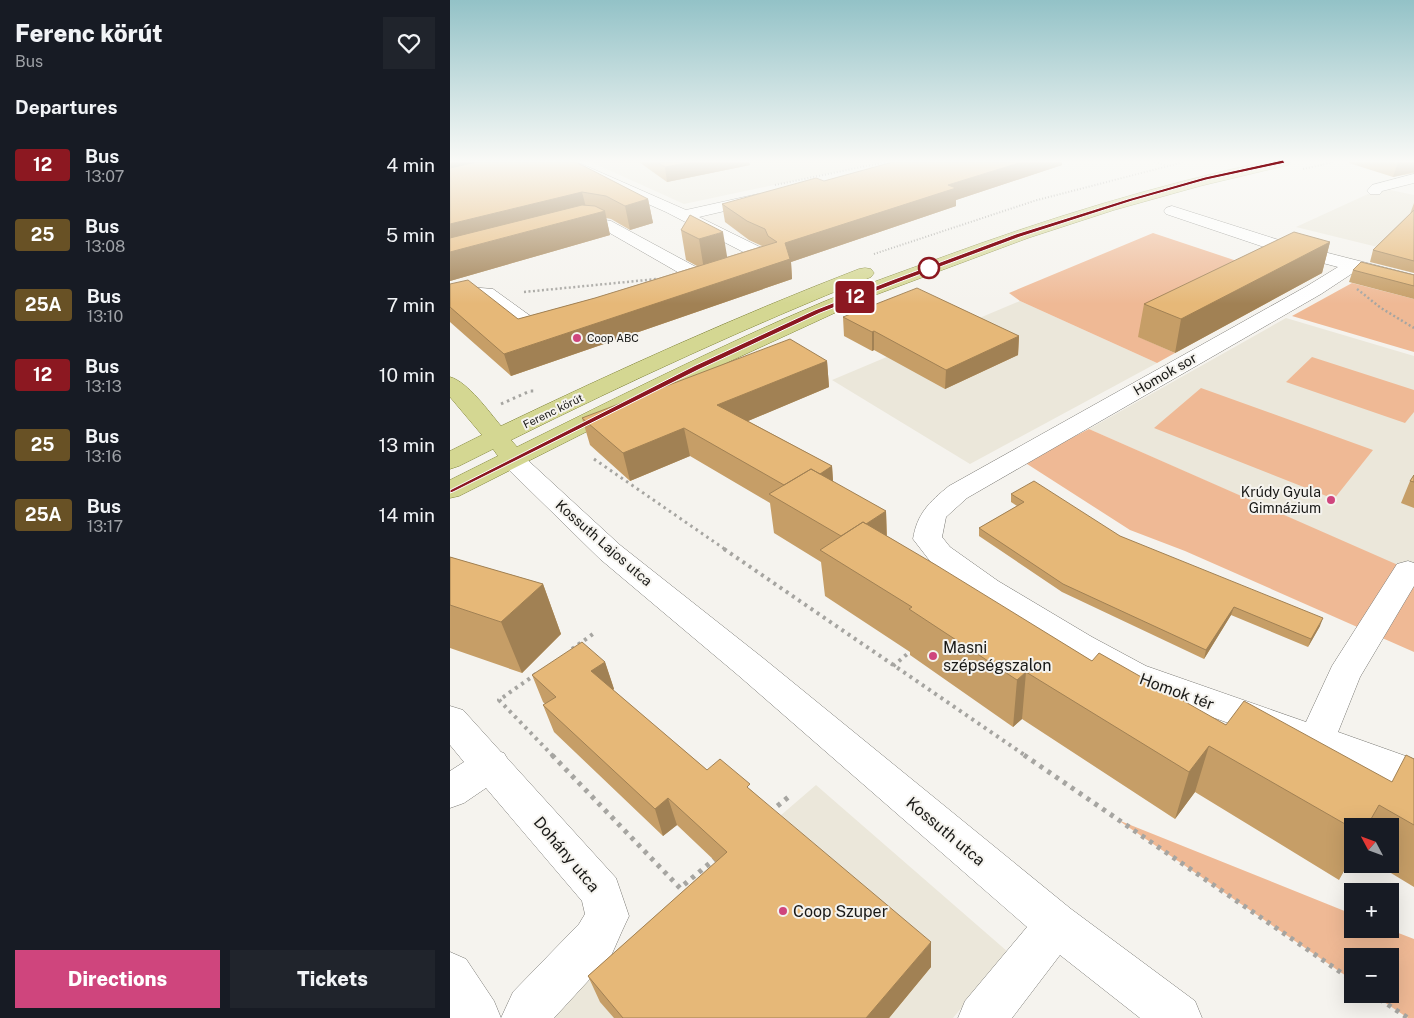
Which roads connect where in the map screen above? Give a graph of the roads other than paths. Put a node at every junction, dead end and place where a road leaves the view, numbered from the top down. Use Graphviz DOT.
graph roads {
  1 [pos="672,210"];
  2 [pos="704,210"];
  3 [pos="1050,210"];
  4 [pos="1100,210"];
  5 [pos="1172,211"];
  6 [pos="684,215"];
  7 [pos="1025,217"];
  8 [pos="560,229"];
  9 [pos="902,258"];
  10 [pos="1347,270"];
  11 [pos="710,275"];
  12 [pos="1414,281"];
  13 [pos="675,287"];
  14 [pos="457,292"];
  15 [pos="575,318"];
  16 [pos="450,384"];
  17 [pos="505,448"];
  18 [pos="450,461"];
  19 [pos="450,490"];
  20 [pos="929,521"];
  21 [pos="1408,571"];
  22 [pos="718,640"];
  23 [pos="450,720"];
  24 [pos="1316,741"];
  25 [pos="491,764"];
  26 [pos="1414,775"];
  27 [pos="450,791"];
  28 [pos="1056,924"];
  29 [pos="450,975"];
  30 [pos="477,1018"];
  31 [pos="525,1018"];
  32 [pos="982,1018"];
  33 [pos="1178,1018"];
  1 -- 6 [label="street"];
  2 -- 6 [label="street"];
  3 -- 7 [label="main road"];
  4 -- 17 [label="main road, Ferenc körút"];
  5 -- 10 [label="street"];
  6 -- 11 [label="street"];
  8 -- 11 [label="street"];
  9 -- 17 [label="main road, Ferenc körút"];
  10 -- 12 [label="street"];
  10 -- 20 [label="street, Homok sor"];
  11 -- 13 [label="street"];
  14 -- 15 [label="street"];
  16 -- 17 [label="main road"];
  17 -- 18 [label="main road"];
  17 -- 19 [label="main road"];
  17 -- 22 [label="street, Kossuth Lajos utca"];
  20 -- 24 [label="street, Homok tér"];
  21 -- 24 [label="street"];
  22 -- 28 [label="street, Kossuth utca"];
  23 -- 25 [label="street, Dohány utca"];
  24 -- 26 [label="street, Homok tér"];
  25 -- 27 [label="street"];
  25 -- 31 [label="street, Dohány utca"];
  28 -- 32 [label="street"];
  28 -- 33 [label="street, Kossuth utca"];
  29 -- 30 [label="street"];
}
